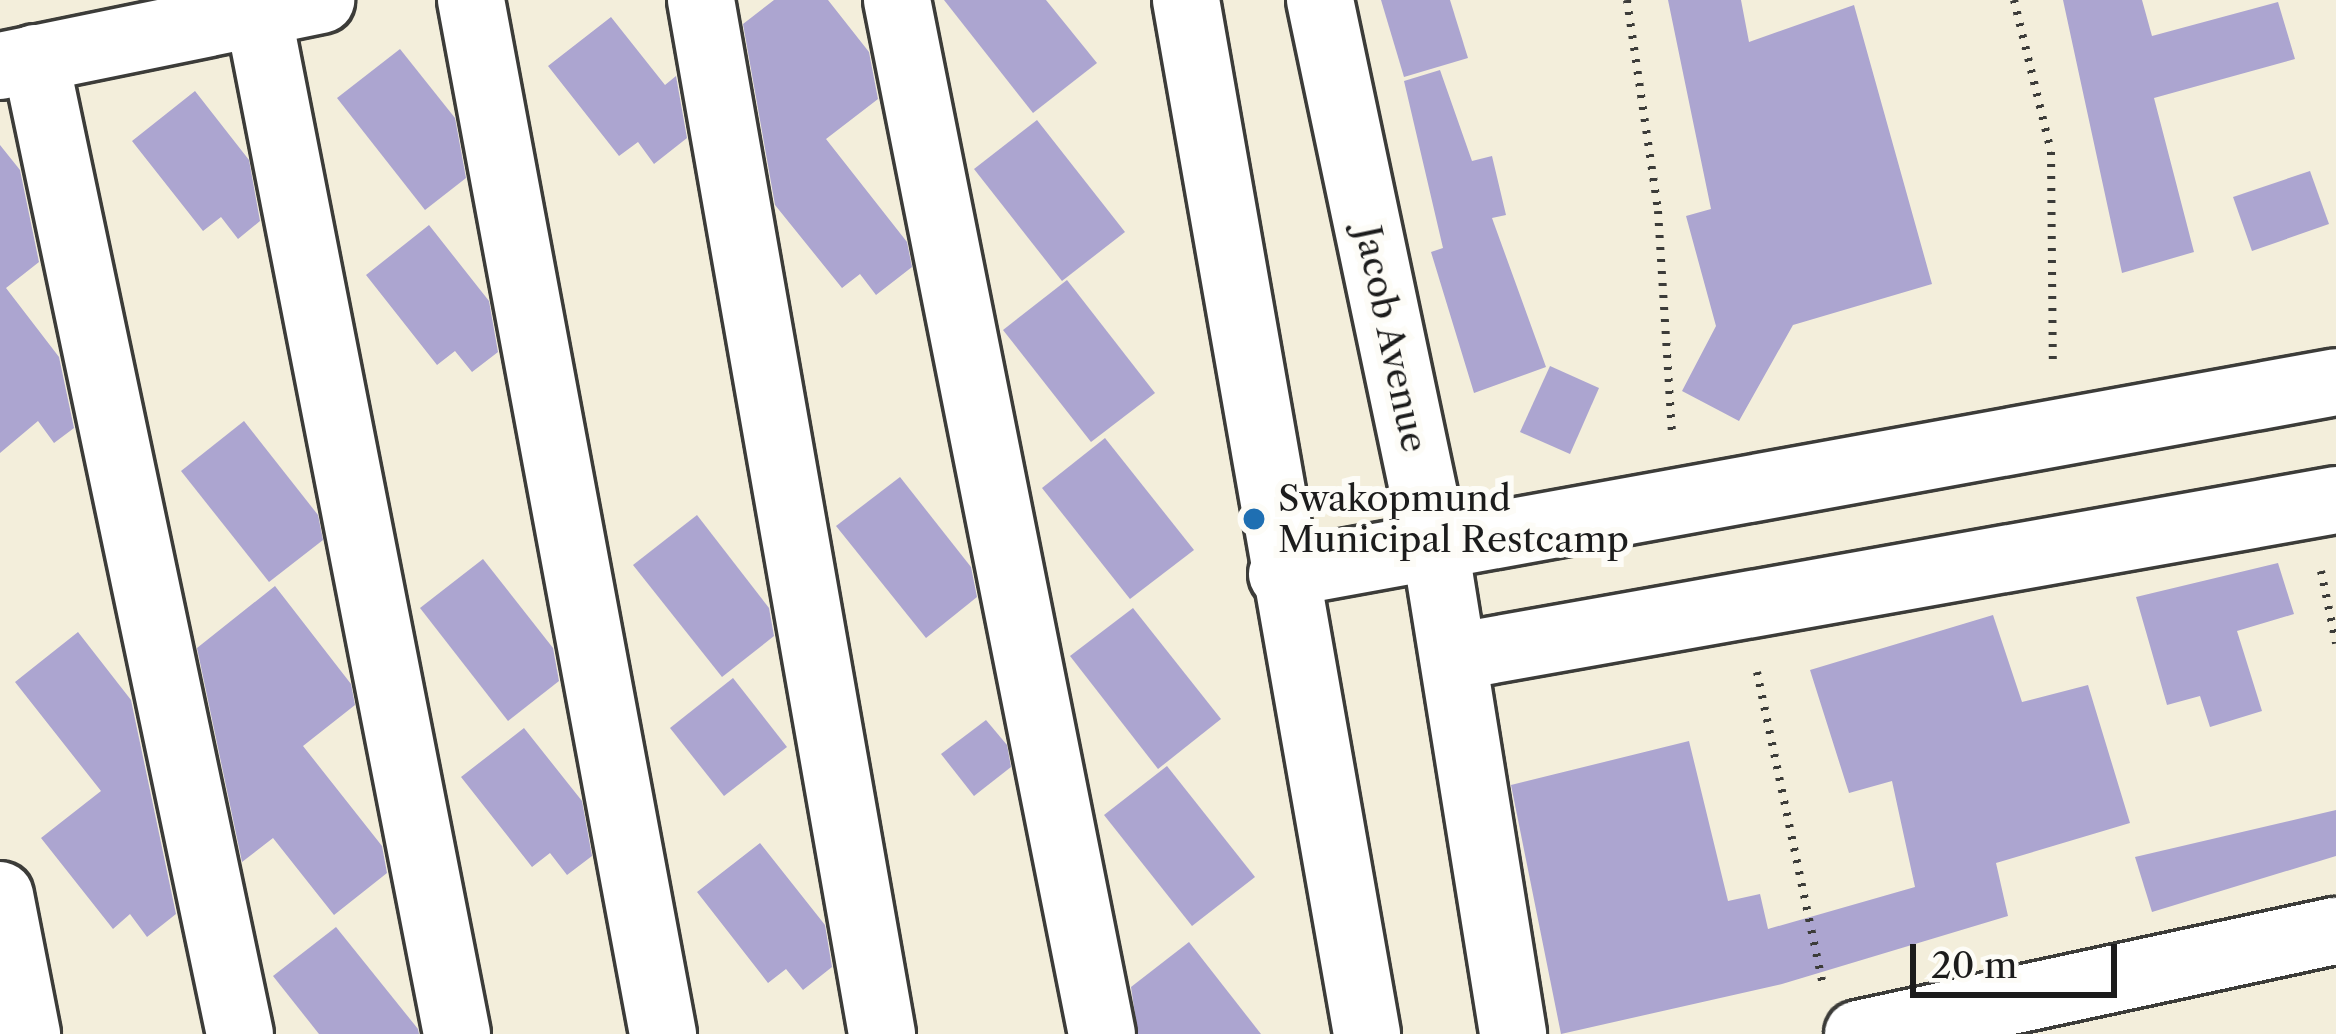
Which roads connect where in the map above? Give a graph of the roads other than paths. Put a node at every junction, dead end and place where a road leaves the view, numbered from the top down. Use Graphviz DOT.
graph roads {
  1 [pos="321,0"];
  2 [pos="471,0"];
  3 [pos="701,0"];
  4 [pos="897,0"];
  5 [pos="1186,0"];
  6 [pos="1320,0"];
  7 [pos="258,13"];
  8 [pos="18,62"];
  9 [pos="2336,382"];
  10 [pos="2336,500"];
  11 [pos="1435,546"];
  12 [pos="1282,574"];
  13 [pos="1454,657"];
  14 [pos="0,895"];
  15 [pos="2336,931"];
  16 [pos="1841,1012"];
  17 [pos="27,1034"];
  18 [pos="240,1034"];
  19 [pos="457,1034"];
  20 [pos="663,1034"];
  21 [pos="882,1034"];
  22 [pos="1102,1034"];
  23 [pos="1367,1034"];
  24 [pos="1513,1034"];
  1 -- 7 [label="lane"];
  2 -- 20 [label="lane"];
  3 -- 21 [label="lane"];
  4 -- 22 [label="lane"];
  5 -- 12 [label="lane"];
  6 -- 11 [label="lane, Jacob Avenue"];
  7 -- 8 [label="lane"];
  7 -- 19 [label="lane"];
  8 -- 18 [label="lane"];
  9 -- 11 [label="lane"];
  10 -- 13 [label="lane"];
  11 -- 12 [label="lane"];
  11 -- 13 [label="lane, Jacob Avenue"];
  12 -- 23 [label="lane"];
  13 -- 24 [label="lane, Jacob Avenue"];
  14 -- 17 [label="lane"];
  15 -- 16 [label="lane"];
}
